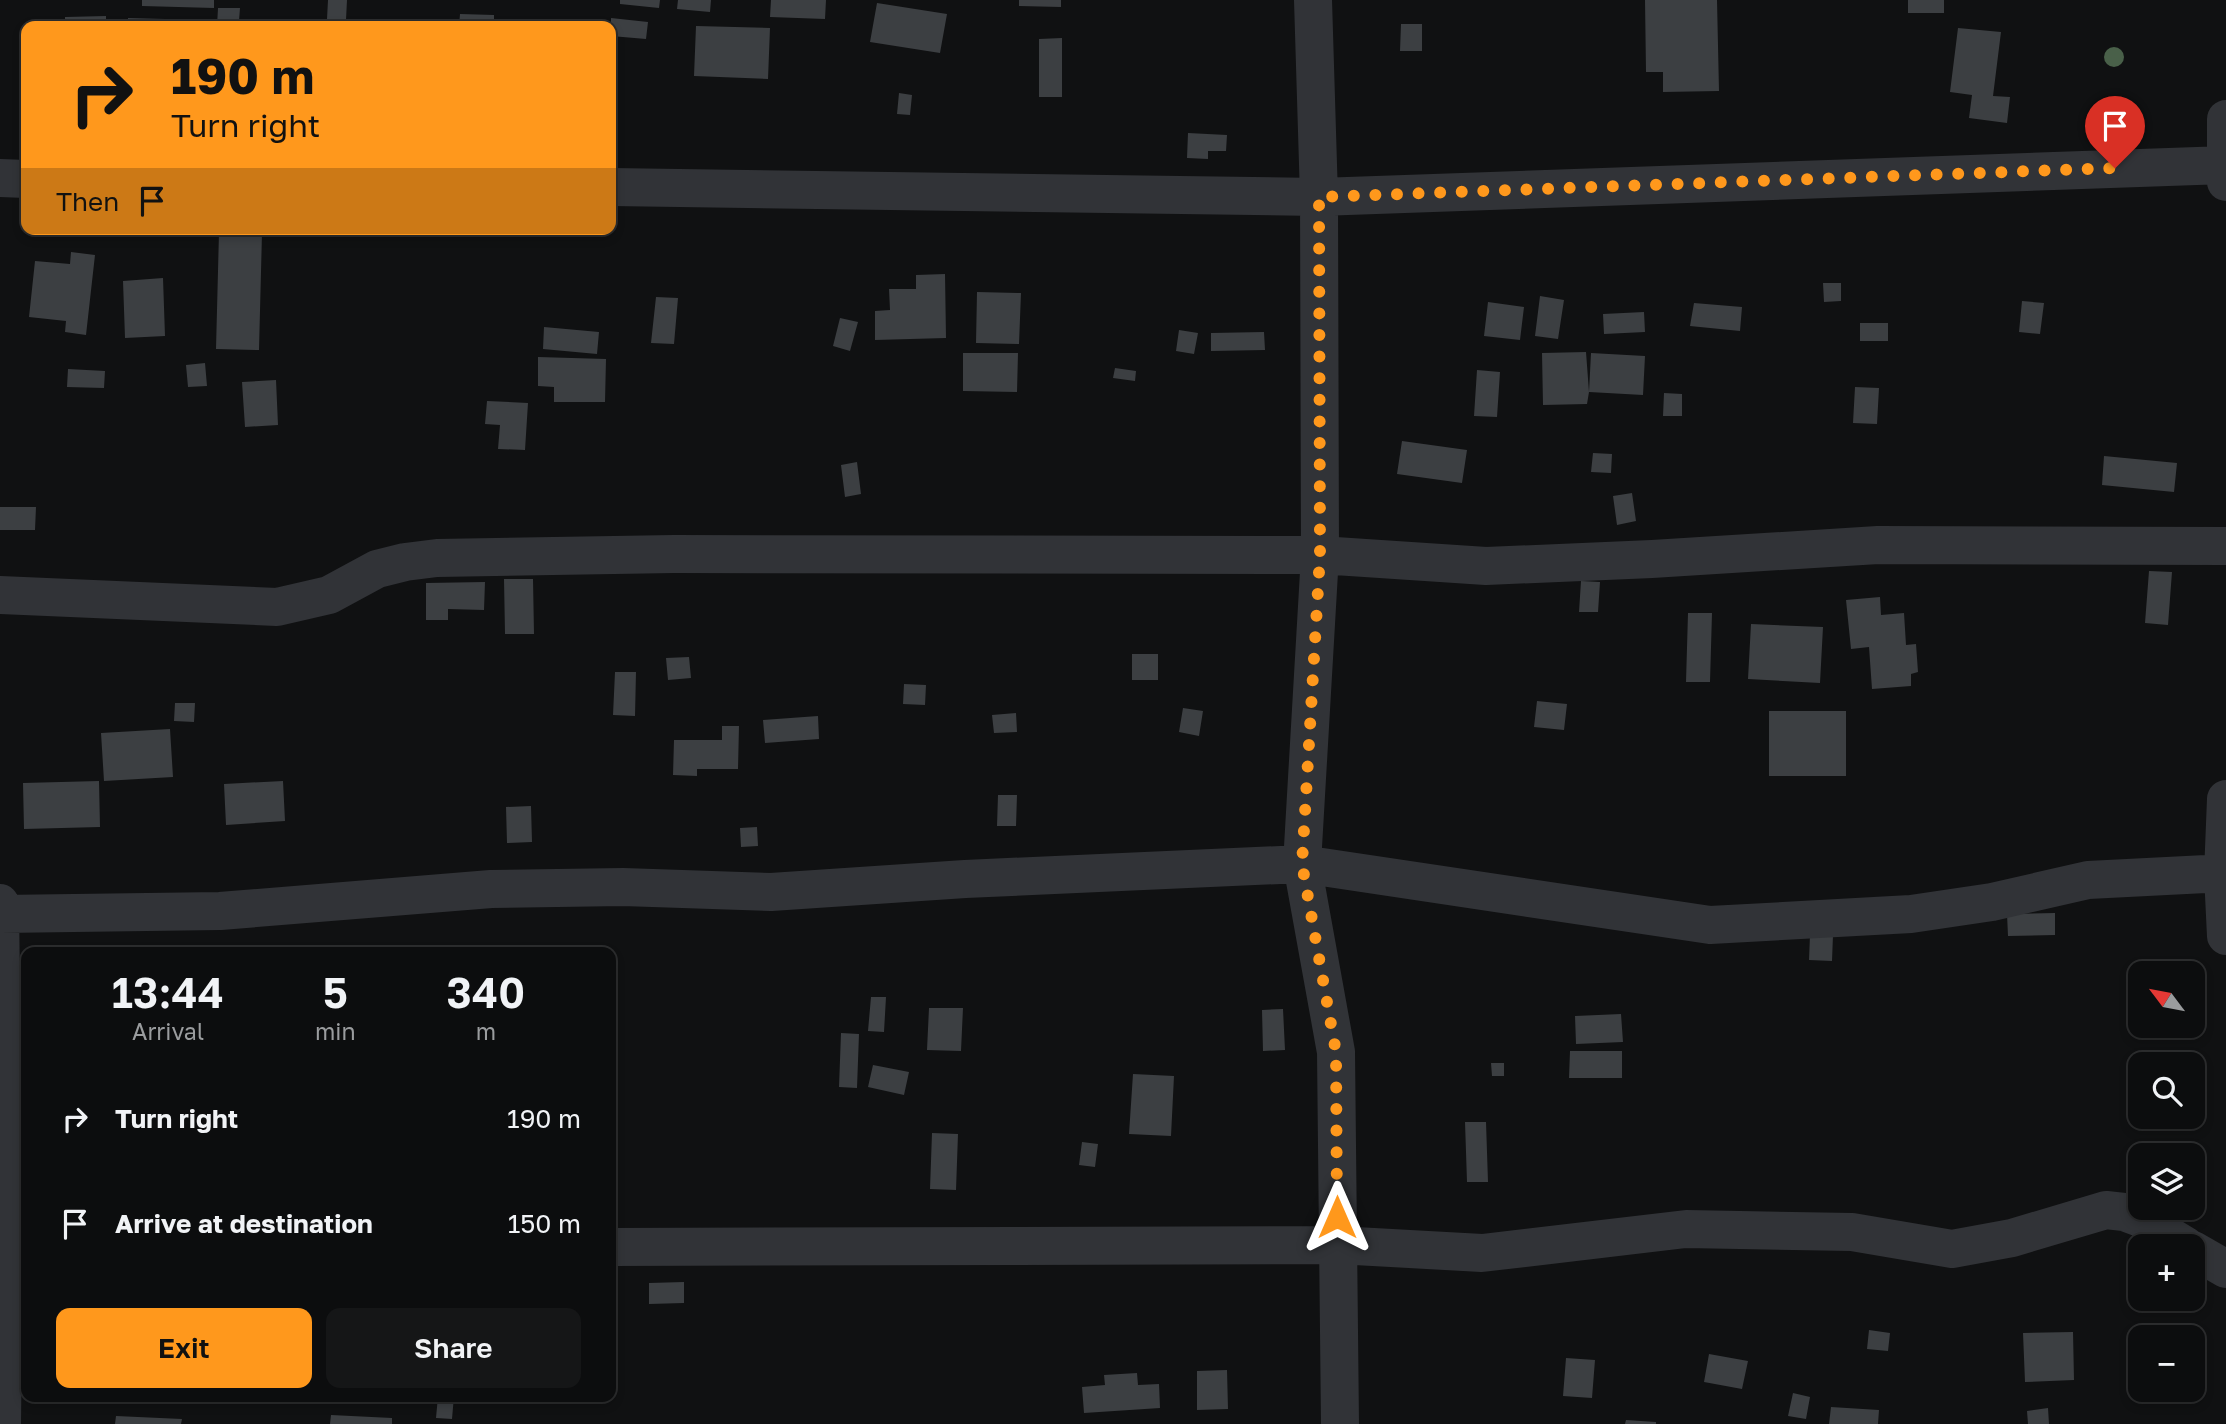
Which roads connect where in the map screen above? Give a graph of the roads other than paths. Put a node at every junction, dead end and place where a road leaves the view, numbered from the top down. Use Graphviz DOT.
graph roads {
  1 [pos="1313,0"];
  2 [pos="2226,119"];
  3 [pos="2225,170"];
  4 [pos="0,178"];
  5 [pos="21,178"];
  6 [pos="616,187"];
  7 [pos="1319,197"];
  8 [pos="2226,546"];
  9 [pos="1320,555"];
  10 [pos="0,595"];
  11 [pos="2226,800"];
  12 [pos="1302,864"];
  13 [pos="2225,874"];
  14 [pos="1,908"];
  15 [pos="2226,936"];
  16 [pos="1,1014"];
  17 [pos="2166,1234"];
  18 [pos="1337,1245"];
  19 [pos="15,1246"];
  20 [pos="616,1247"];
  21 [pos="2205,1257"];
  22 [pos="2226,1269"];
  23 [pos="2,1424"];
  24 [pos="1340,1424"];
  1 -- 7 [label="street"];
  2 -- 3 [label="street"];
  3 -- 7 [label="street"];
  4 -- 5 [label="street"];
  6 -- 7 [label="street"];
  7 -- 9 [label="street"];
  8 -- 9 [label="street"];
  9 -- 10 [label="street"];
  9 -- 12 [label="street"];
  11 -- 13 [label="street"];
  12 -- 13 [label="street"];
  12 -- 14 [label="street"];
  12 -- 18 [label="street"];
  13 -- 15 [label="street"];
  14 -- 16 [label="street"];
  16 -- 19 [label="street"];
  17 -- 18 [label="street"];
  18 -- 20 [label="street"];
  18 -- 24 [label="street"];
  19 -- 23 [label="street"];
  21 -- 22 [label="street"];
}
